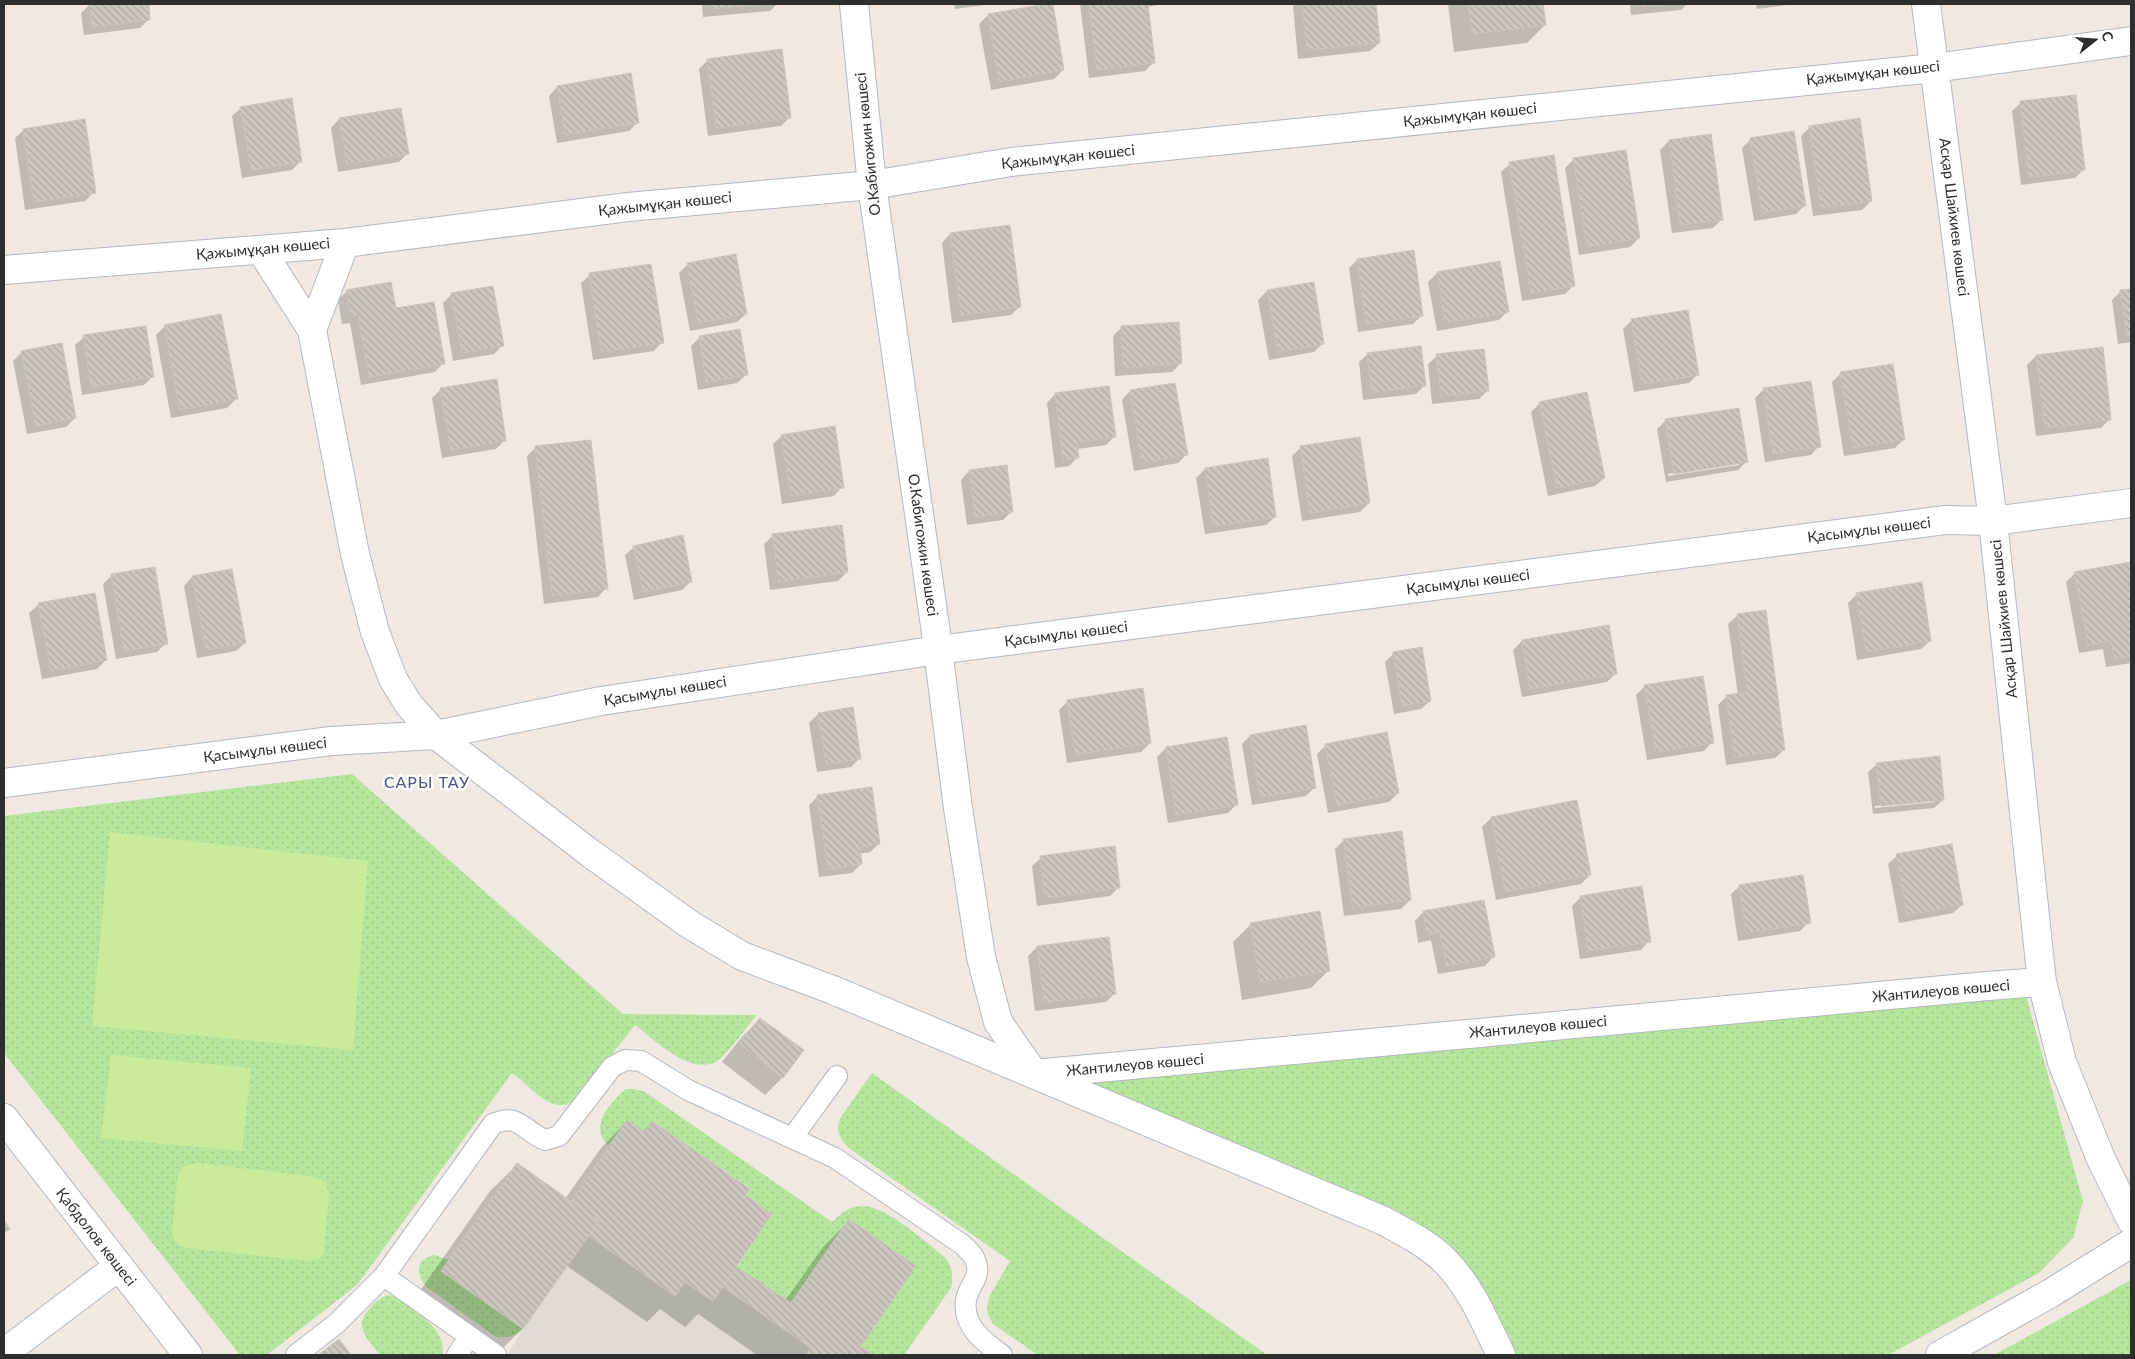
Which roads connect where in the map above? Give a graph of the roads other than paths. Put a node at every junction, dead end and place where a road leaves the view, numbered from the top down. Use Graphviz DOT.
graph roads {
  1 [pos="854,4"];
  2 [pos="1926,4"];
  3 [pos="2131,41"];
  4 [pos="1934,68"];
  5 [pos="872,185"];
  6 [pos="345,242"];
  7 [pos="262,250"];
  8 [pos="4,270"];
  9 [pos="312,330"];
  10 [pos="2131,504"];
  11 [pos="1993,521"];
  12 [pos="938,650"];
  13 [pos="436,735"];
  14 [pos="4,783"];
  15 [pos="2042,982"];
  16 [pos="1034,1074"];
  17 [pos="837,1076"];
  18 [pos="4,1118"];
  19 [pos="792,1138"];
  20 [pos="2131,1220"];
  21 [pos="2131,1243"];
  22 [pos="119,1266"];
  23 [pos="384,1276"];
  24 [pos="469,1337"];
  25 [pos="4,1353"];
  26 [pos="188,1355"];
  27 [pos="296,1355"];
  28 [pos="457,1355"];
  29 [pos="496,1355"];
  30 [pos="1002,1355"];
  31 [pos="1501,1355"];
  32 [pos="1940,1355"];
  1 -- 5 [label="street, О.Кабигожин көшесі"];
  2 -- 4 [label="street, Асқар Шайхиев көшесі"];
  3 -- 4 [label="street, Қажымұқан көшесі"];
  4 -- 5 [label="street, Қажымұқан көшесі"];
  4 -- 11 [label="street, Асқар Шайхиев көшесі"];
  5 -- 6 [label="street, Қажымұқан көшесі"];
  5 -- 12 [label="street, О.Кабигожин көшесі"];
  6 -- 7 [label="street, Қажымұқан көшесі"];
  6 -- 9 [label="street"];
  7 -- 8 [label="street, Қажымұқан көшесі"];
  7 -- 9 [label="street"];
  9 -- 13 [label="street"];
  10 -- 11 [label="street, Қасымұлы көшесі"];
  11 -- 12 [label="street, Қасымұлы көшесі"];
  11 -- 15 [label="street, Асқар Шайхиев көшесі"];
  12 -- 13 [label="street, Қасымұлы көшесі"];
  12 -- 16 [label="street, О.Кабигожин көшесі"];
  13 -- 14 [label="street, Қасымұлы көшесі"];
  13 -- 16 [label="street"];
  15 -- 16 [label="street, Жантилеуов көшесі"];
  15 -- 20 [label="street, Асқар Шайхиев көшесі"];
  16 -- 31 [label="street"];
  17 -- 19 [label="lane"];
  18 -- 22 [label="street, Қабдолов көшесі"];
  19 -- 23 [label="lane"];
  19 -- 30 [label="lane"];
  21 -- 32 [label="street"];
  22 -- 25 [label="street"];
  22 -- 26 [label="street, Қабдолов көшесі"];
  23 -- 24 [label="lane"];
  23 -- 27 [label="lane"];
  24 -- 28 [label="lane"];
  24 -- 29 [label="lane"];
}
